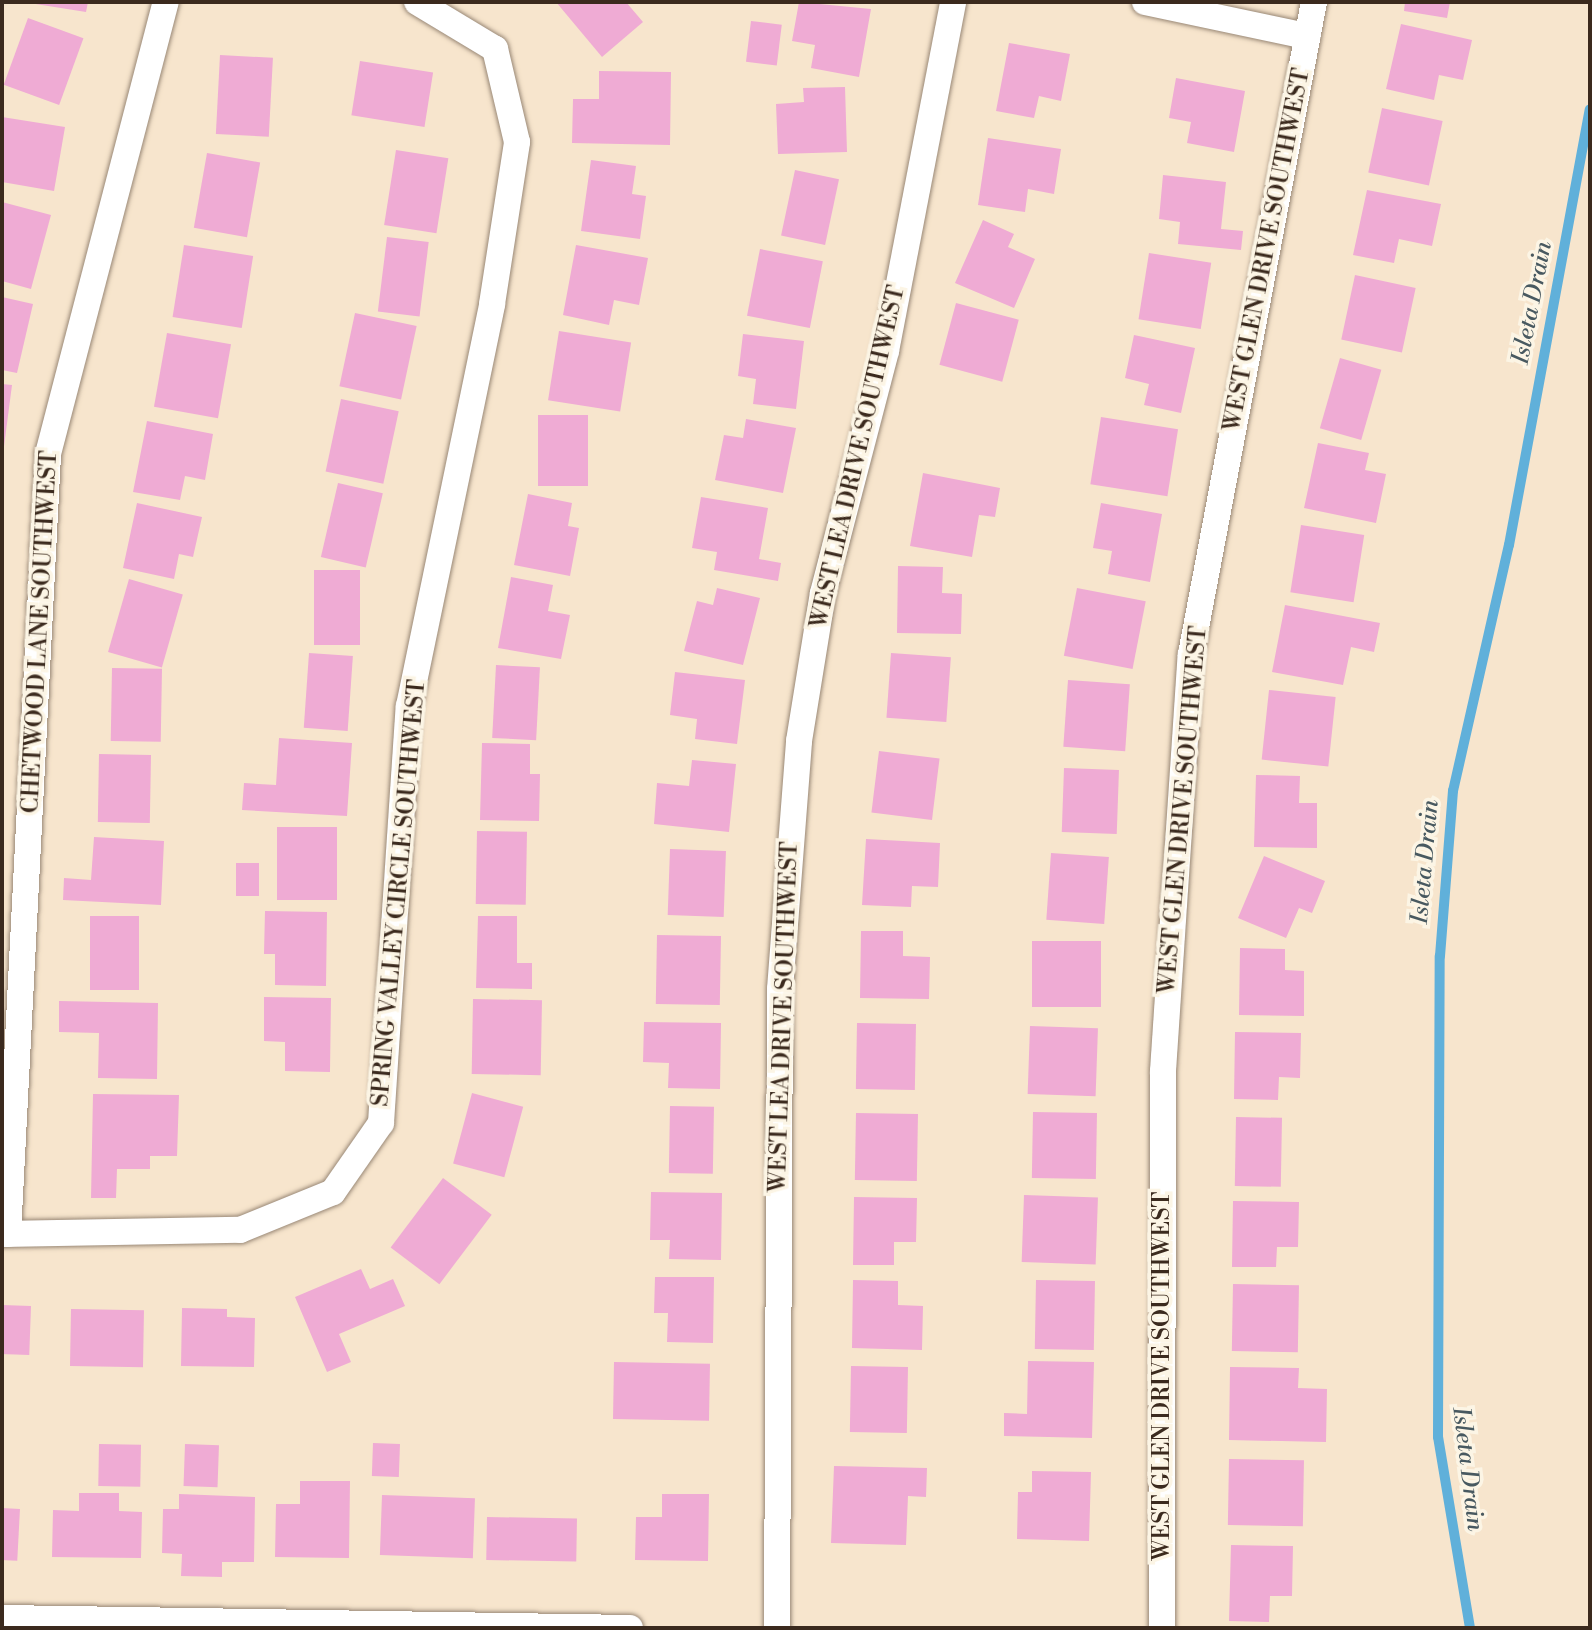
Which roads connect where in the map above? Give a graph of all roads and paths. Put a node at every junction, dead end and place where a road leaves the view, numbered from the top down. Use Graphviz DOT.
graph roads {
  1 [pos="166,2"];
  2 [pos="417,2"];
  3 [pos="953,2"];
  4 [pos="1145,2"];
  5 [pos="1314,2"];
  6 [pos="1307,36"];
  7 [pos="5,1234"];
  8 [pos="2,1618"];
  9 [pos="630,1628"];
  10 [pos="777,1628"];
  11 [pos="1161,1628"];
  1 -- 7 [label="street, CHETWOOD LANE SOUTHWEST"];
  2 -- 7 [label="street, SPRING VALLEY CIRCLE SOUTHWEST"];
  3 -- 10 [label="street, WEST LEA DRIVE SOUTHWEST"];
  4 -- 6 [label="street"];
  5 -- 6 [label="street, WEST GLEN DRIVE SOUTHWEST"];
  6 -- 11 [label="street, WEST GLEN DRIVE SOUTHWEST"];
  8 -- 9 [label="street"];
}
